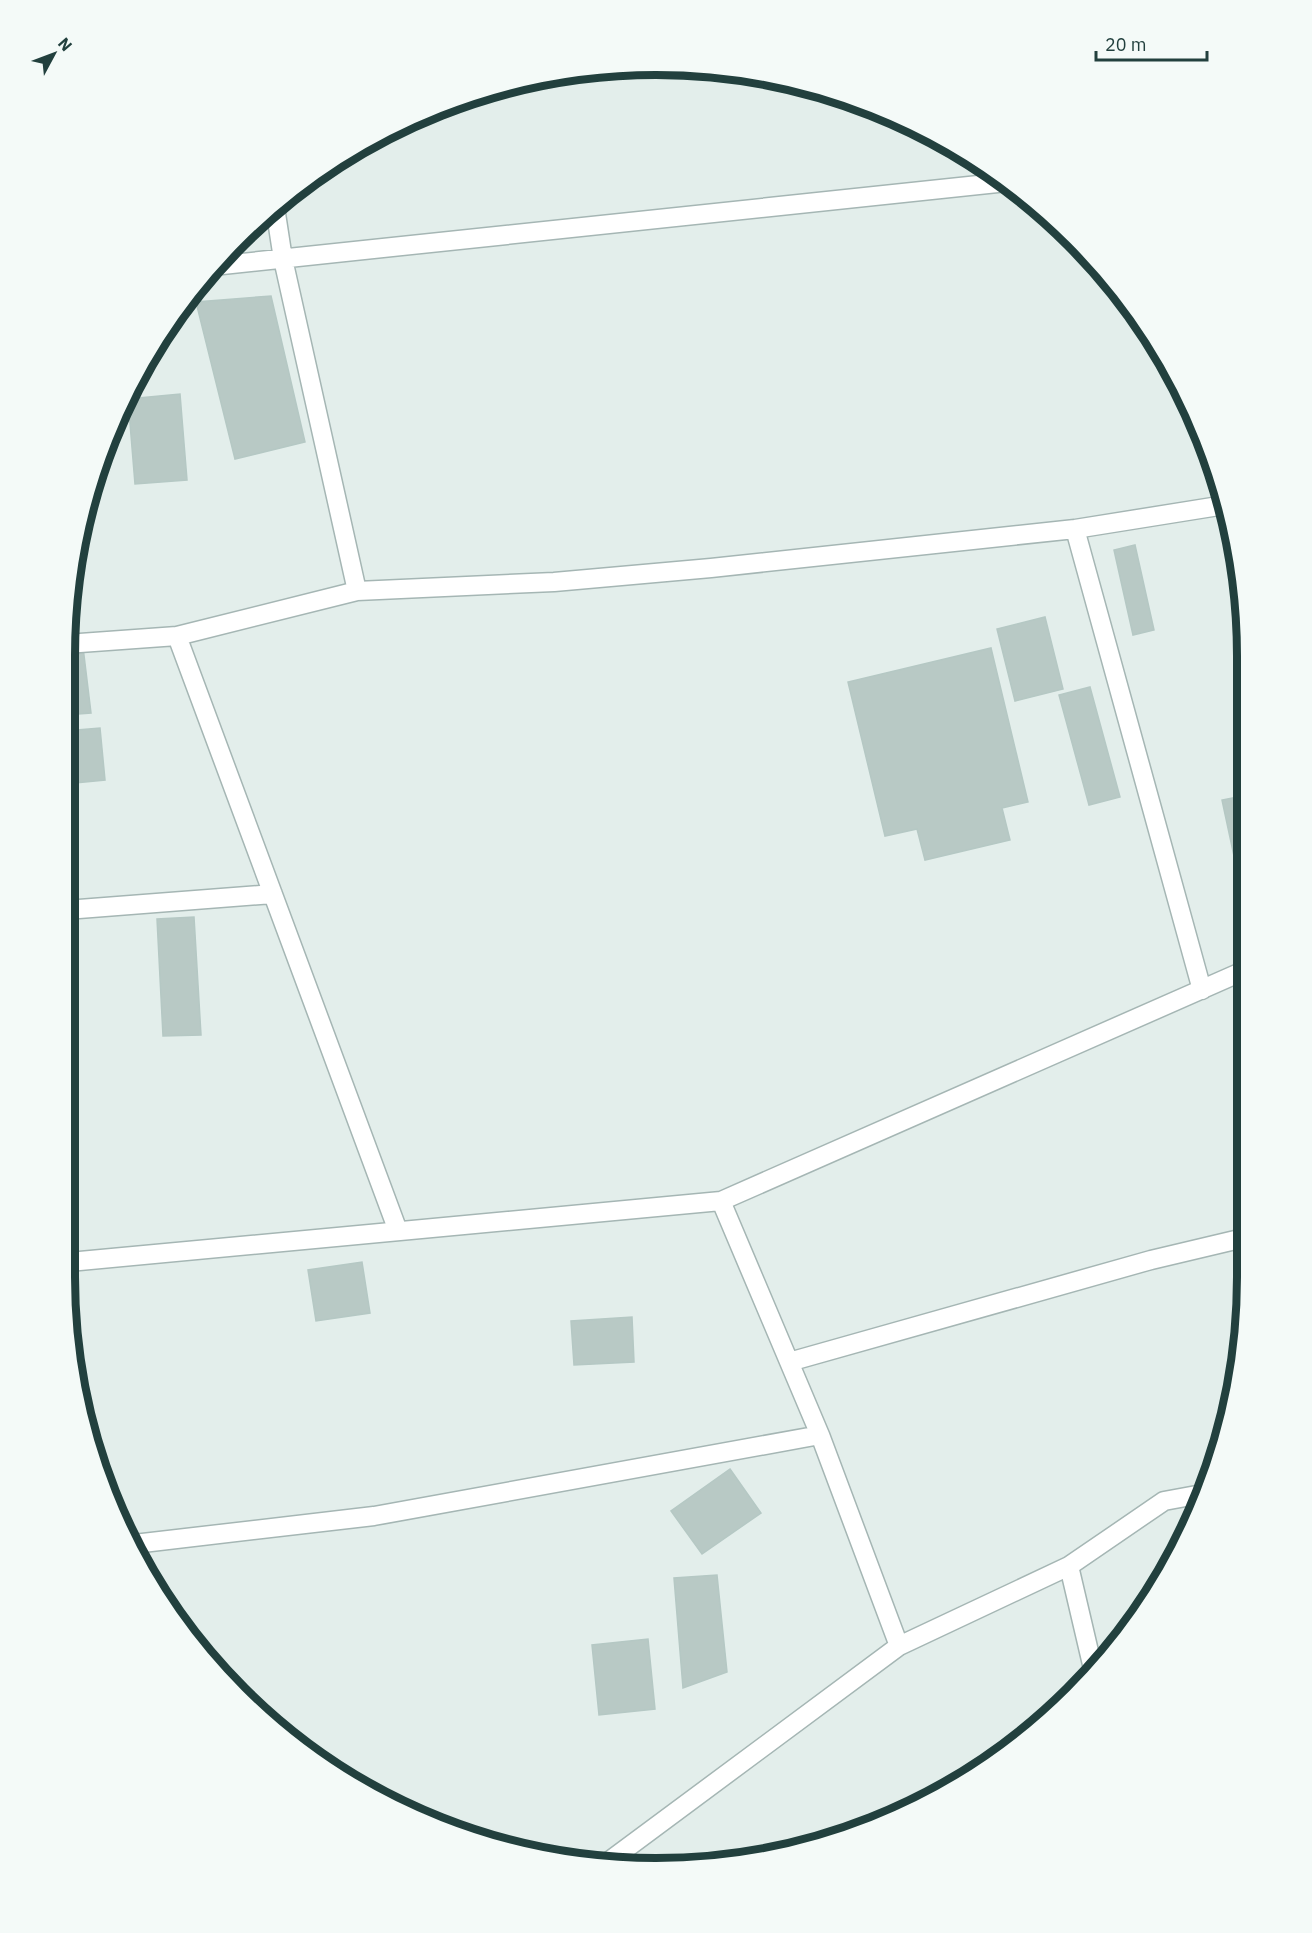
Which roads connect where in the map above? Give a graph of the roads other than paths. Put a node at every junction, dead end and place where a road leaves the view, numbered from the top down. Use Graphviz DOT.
graph roads {
  1 [pos="994,183"];
  2 [pos="276,216"];
  3 [pos="283,259"];
  4 [pos="227,265"];
  5 [pos="1217,506"];
  6 [pos="1076,529"];
  7 [pos="357,591"];
  8 [pos="177,636"];
  9 [pos="75,643"];
  10 [pos="273,894"];
  11 [pos="75,909"];
  12 [pos="1237,974"];
  13 [pos="1202,990"];
  14 [pos="721,1201"];
  15 [pos="399,1231"];
  16 [pos="1237,1240"];
  17 [pos="75,1261"];
  18 [pos="789,1362"];
  19 [pos="820,1435"];
  20 [pos="1194,1495"];
  21 [pos="140,1543"];
  22 [pos="1069,1566"];
  23 [pos="899,1646"];
  24 [pos="1091,1662"];
  25 [pos="615,1857"];
  1 -- 3 [label="street"];
  2 -- 3 [label="street"];
  3 -- 4 [label="street"];
  3 -- 7 [label="street"];
  5 -- 6 [label="street"];
  6 -- 7 [label="street"];
  6 -- 13 [label="street"];
  7 -- 8 [label="street"];
  8 -- 9 [label="street"];
  8 -- 10 [label="street"];
  10 -- 11 [label="street"];
  10 -- 15 [label="street"];
  12 -- 13 [label="street"];
  13 -- 14 [label="street"];
  14 -- 15 [label="street"];
  14 -- 18 [label="street"];
  15 -- 17 [label="street"];
  16 -- 18 [label="street"];
  18 -- 19 [label="street"];
  19 -- 21 [label="street"];
  19 -- 23 [label="street"];
  20 -- 22 [label="street"];
  22 -- 23 [label="street"];
  22 -- 24 [label="street"];
  23 -- 25 [label="street"];
}
